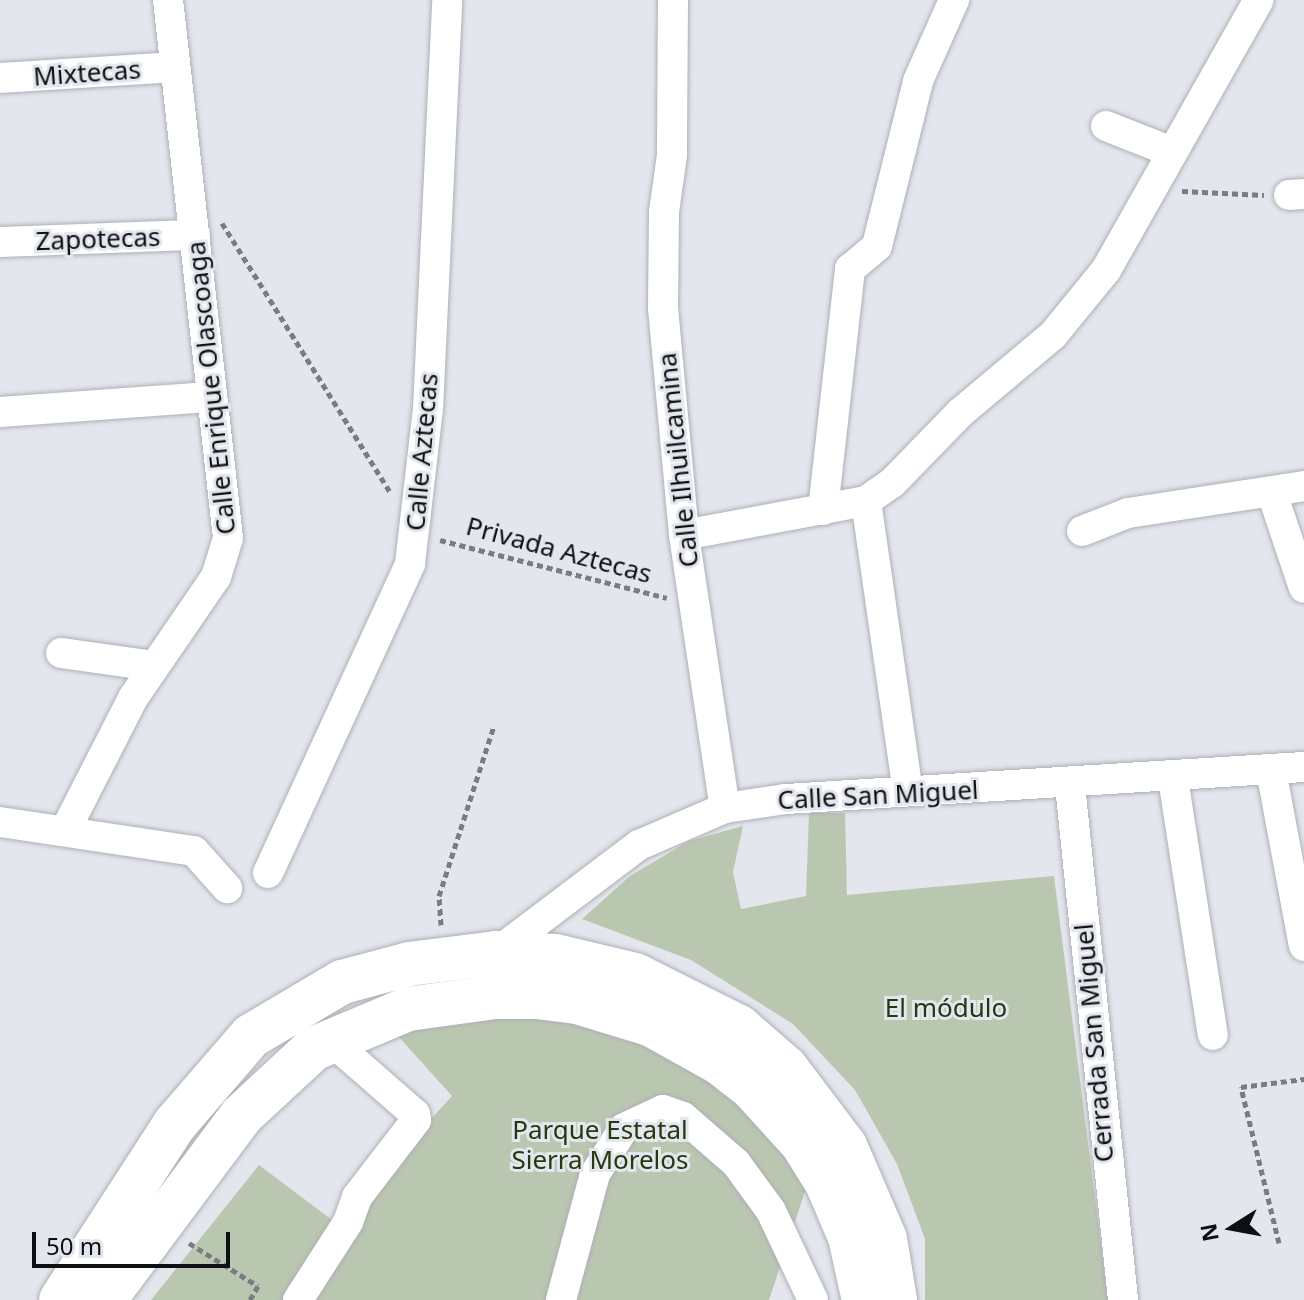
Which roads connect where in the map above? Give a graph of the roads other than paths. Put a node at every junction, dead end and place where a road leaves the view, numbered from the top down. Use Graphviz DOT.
graph roads {
  1 [pos="168,0"];
  2 [pos="447,0"];
  3 [pos="673,0"];
  4 [pos="954,0"];
  5 [pos="1259,0"];
  6 [pos="173,67"];
  7 [pos="0,78"];
  8 [pos="1106,126"];
  9 [pos="1172,152"];
  10 [pos="195,235"];
  11 [pos="0,242"];
  12 [pos="211,397"];
  13 [pos="0,412"];
  14 [pos="1294,483"];
  15 [pos="866,501"];
  16 [pos="823,510"];
  17 [pos="1082,531"];
  18 [pos="684,535"];
  19 [pos="1304,588"];
  20 [pos="61,653"];
  21 [pos="154,666"];
  22 [pos="1304,767"];
  23 [pos="1271,770"];
  24 [pos="1173,778"];
  25 [pos="1070,785"];
  26 [pos="908,791"];
  27 [pos="725,808"];
  28 [pos="0,822"];
  29 [pos="66,829"];
  30 [pos="268,873"];
  31 [pos="227,888"];
  32 [pos="1304,946"];
  33 [pos="496,953"];
  34 [pos="1213,1035"];
  35 [pos="329,1039"];
  36 [pos="79,1296"];
  37 [pos="298,1300"];
  38 [pos="561,1300"];
  39 [pos="813,1300"];
  40 [pos="864,1300"];
  41 [pos="895,1300"];
  42 [pos="1123,1300"];
  1 -- 6 [label="street, Calle Enrique Olascoaga"];
  2 -- 30 [label="street, Calle Aztecas"];
  3 -- 18 [label="street, Calle Ilhuilcamina"];
  4 -- 16 [label="street"];
  5 -- 9 [label="street"];
  6 -- 7 [label="street, Mixtecas"];
  6 -- 10 [label="street, Calle Enrique Olascoaga"];
  8 -- 9 [label="street"];
  9 -- 15 [label="street"];
  10 -- 11 [label="street, Zapotecas"];
  10 -- 12 [label="street, Calle Enrique Olascoaga"];
  12 -- 13 [label="street"];
  12 -- 21 [label="street, Calle Enrique Olascoaga"];
  14 -- 17 [label="street"];
  14 -- 19 [label="street"];
  15 -- 16 [label="street"];
  15 -- 26 [label="street"];
  16 -- 18 [label="street"];
  18 -- 27 [label="street, Calle Ilhuilcamina"];
  20 -- 21 [label="street"];
  21 -- 29 [label="street, Calle Enrique Olascoaga"];
  22 -- 23 [label="street, Calle San Miguel"];
  23 -- 24 [label="street, Calle San Miguel"];
  23 -- 32 [label="street"];
  24 -- 25 [label="street, Calle San Miguel"];
  24 -- 34 [label="street"];
  25 -- 26 [label="street, Calle San Miguel"];
  25 -- 42 [label="street, Cerrada San Miguel"];
  26 -- 27 [label="street, Calle San Miguel"];
  27 -- 33 [label="street, Calle San Miguel"];
  28 -- 29 [label="street"];
  29 -- 31 [label="street"];
  33 -- 36 [label="highway"];
  33 -- 41 [label="highway"];
  35 -- 36 [label="highway"];
  35 -- 37 [label="street"];
  35 -- 40 [label="highway"];
  38 -- 39 [label="street"];
}
